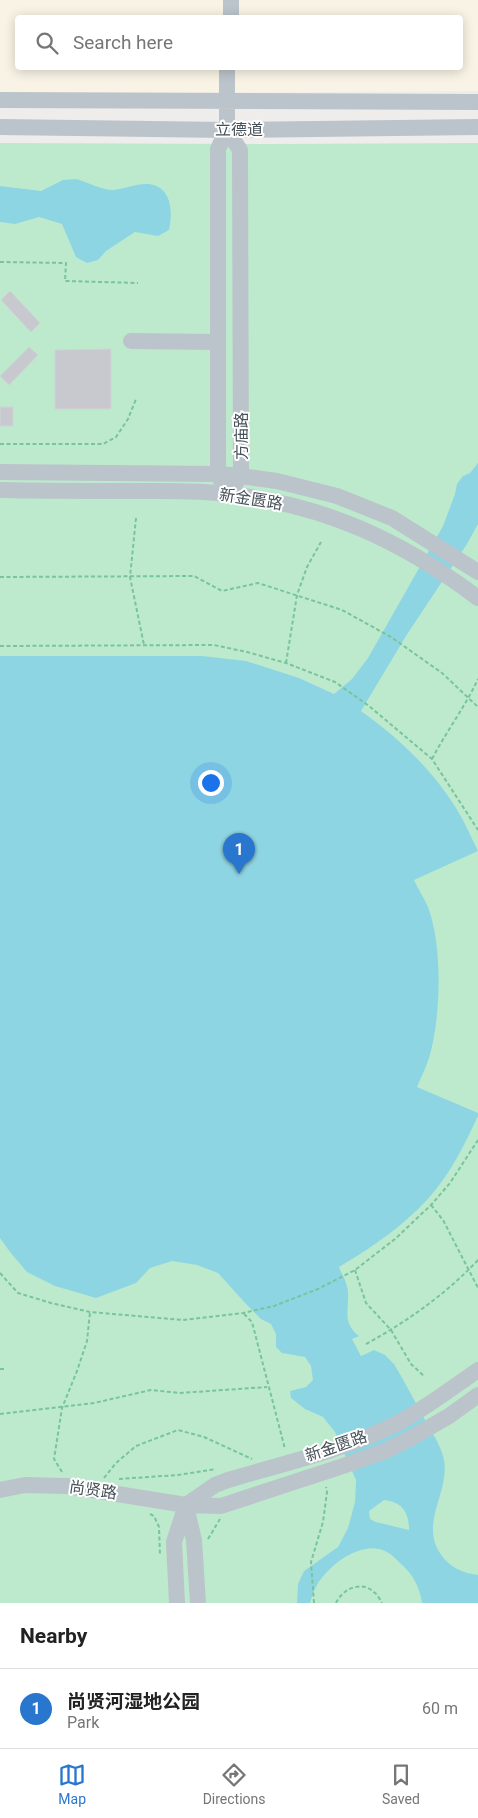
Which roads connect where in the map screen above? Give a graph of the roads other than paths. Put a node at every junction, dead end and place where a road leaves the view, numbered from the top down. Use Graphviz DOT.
graph roads {
  1 [pos="229,0"];
  2 [pos="229,15"];
  3 [pos="229,70"];
  4 [pos="0,100"];
  5 [pos="228,101"];
  6 [pos="478,102"];
  7 [pos="0,126"];
  8 [pos="478,127"];
  9 [pos="227,130"];
  10 [pos="131,341"];
  11 [pos="217,342"];
  12 [pos="0,472"];
  13 [pos="218,474"];
  14 [pos="241,476"];
  15 [pos="0,490"];
  16 [pos="228,494"];
  17 [pos="478,572"];
  18 [pos="478,598"];
  19 [pos="478,1370"];
  20 [pos="478,1395"];
  21 [pos="0,1490"];
  22 [pos="186,1506"];
  23 [pos="178,1603"];
  24 [pos="198,1603"];
  1 -- 2 [label="street"];
  3 -- 5 [label="street, 方庙路"];
  4 -- 5 [label="street, 立德道"];
  5 -- 6 [label="street, 立德道"];
  5 -- 9 [label="street, 方庙路"];
  7 -- 9 [label="street, 立德道"];
  8 -- 9 [label="street, 立德道"];
  9 -- 11 [label="street, 方庙路"];
  9 -- 14 [label="street, 方庙路"];
  10 -- 11 [label="street"];
  11 -- 13 [label="street, 方庙路"];
  12 -- 13 [label="street, 新金匮路"];
  13 -- 14 [label="street, 新金匮路"];
  13 -- 16 [label="street, 方庙路"];
  14 -- 16 [label="street, 方庙路"];
  14 -- 17 [label="street, 新金匮路"];
  15 -- 16 [label="street, 新金匮路"];
  16 -- 18 [label="street, 新金匮路"];
  19 -- 22 [label="street, 新金匮路"];
  20 -- 22 [label="street, 新金匮路"];
  21 -- 22 [label="street, 尚贤路"];
  22 -- 23 [label="street"];
  22 -- 24 [label="street"];
}
